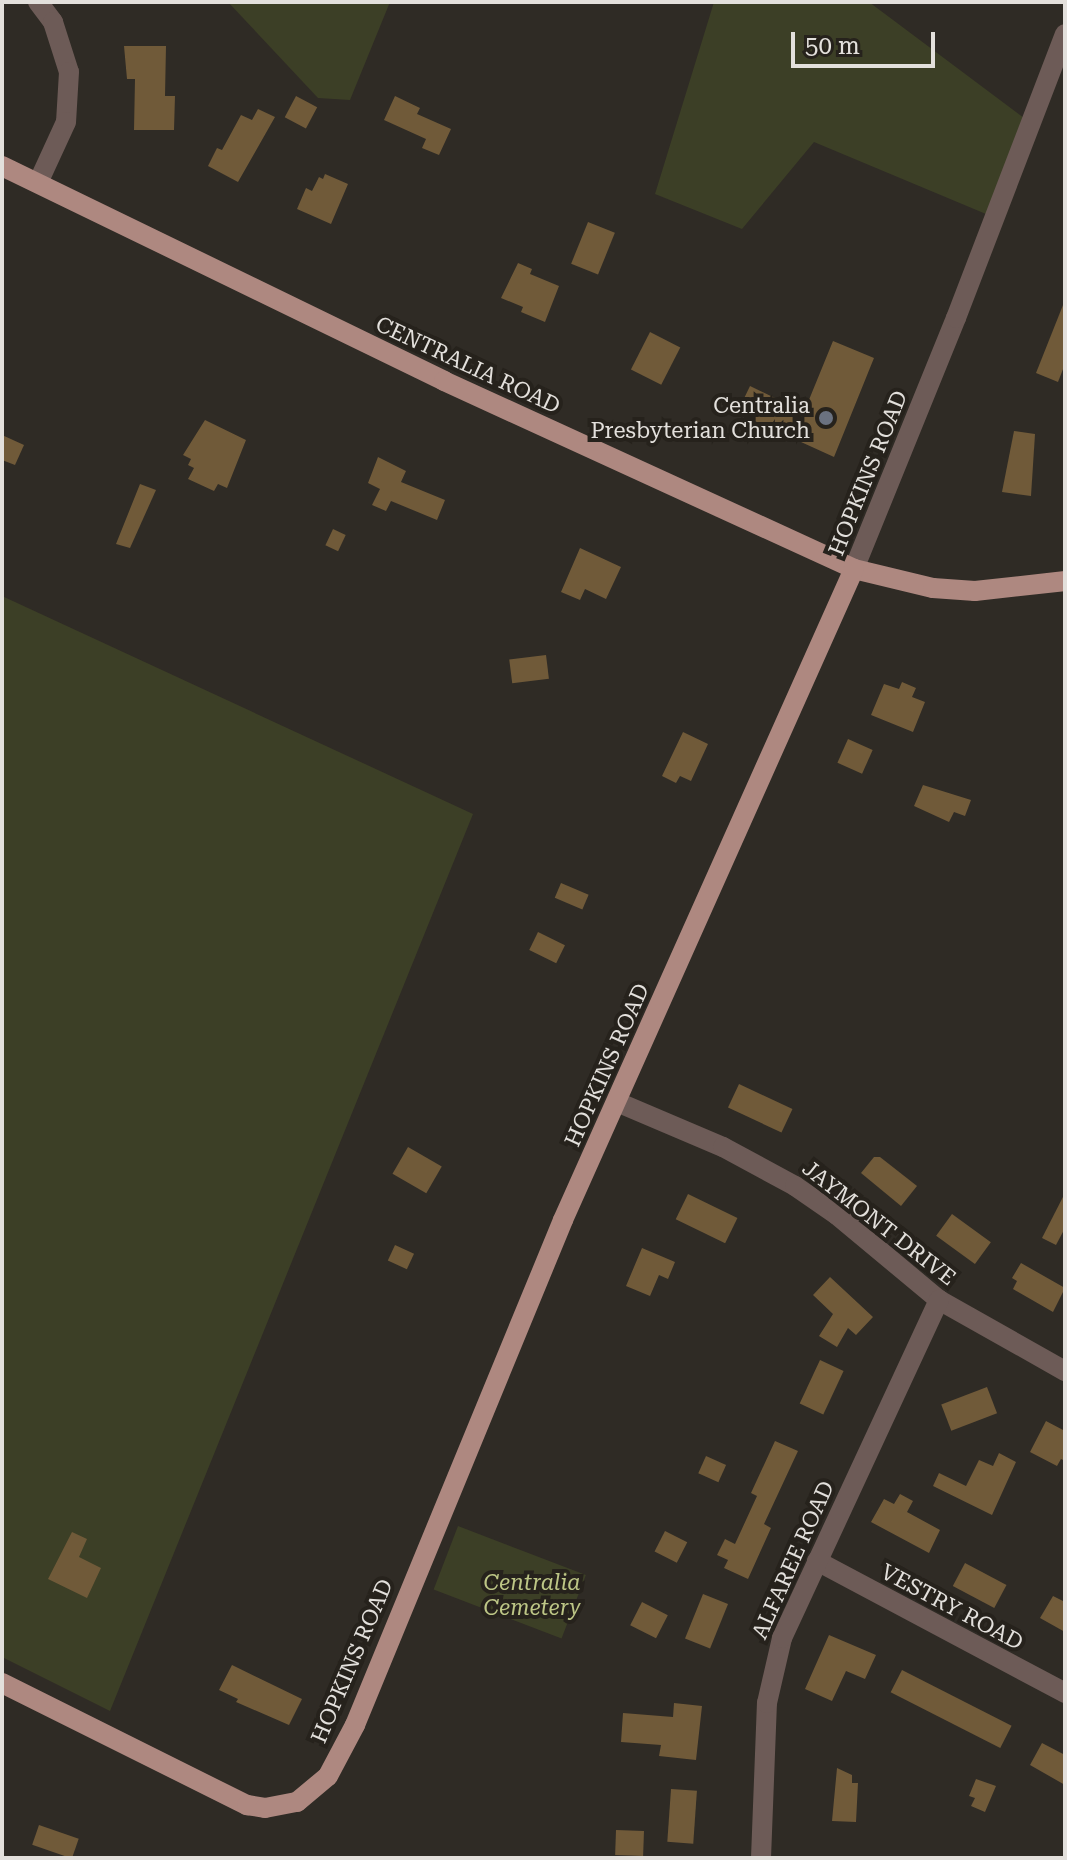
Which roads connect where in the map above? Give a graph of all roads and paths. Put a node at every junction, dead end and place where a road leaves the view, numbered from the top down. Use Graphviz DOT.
graph roads {
  1 [pos="38,2"];
  2 [pos="1065,34"];
  3 [pos="2,166"];
  4 [pos="38,183"];
  5 [pos="854,569"];
  6 [pos="1065,581"];
  7 [pos="617,1102"];
  8 [pos="939,1300"];
  9 [pos="1065,1371"];
  10 [pos="817,1561"];
  11 [pos="2,1683"];
  12 [pos="1065,1693"];
  13 [pos="761,1858"];
  1 -- 4 [label="street"];
  2 -- 5 [label="street, HOPKINS ROAD"];
  3 -- 4 [label="main road, CENTRALIA ROAD"];
  4 -- 5 [label="main road, CENTRALIA ROAD"];
  5 -- 6 [label="main road, CENTRALIA ROAD"];
  5 -- 7 [label="main road, HOPKINS ROAD"];
  7 -- 8 [label="street, JAYMONT DRIVE"];
  7 -- 11 [label="main road, HOPKINS ROAD"];
  8 -- 9 [label="street, JAYMONT DRIVE"];
  8 -- 10 [label="street, ALFAREE ROAD"];
  10 -- 12 [label="street, VESTRY ROAD"];
  10 -- 13 [label="street, ALFAREE ROAD"];
}
